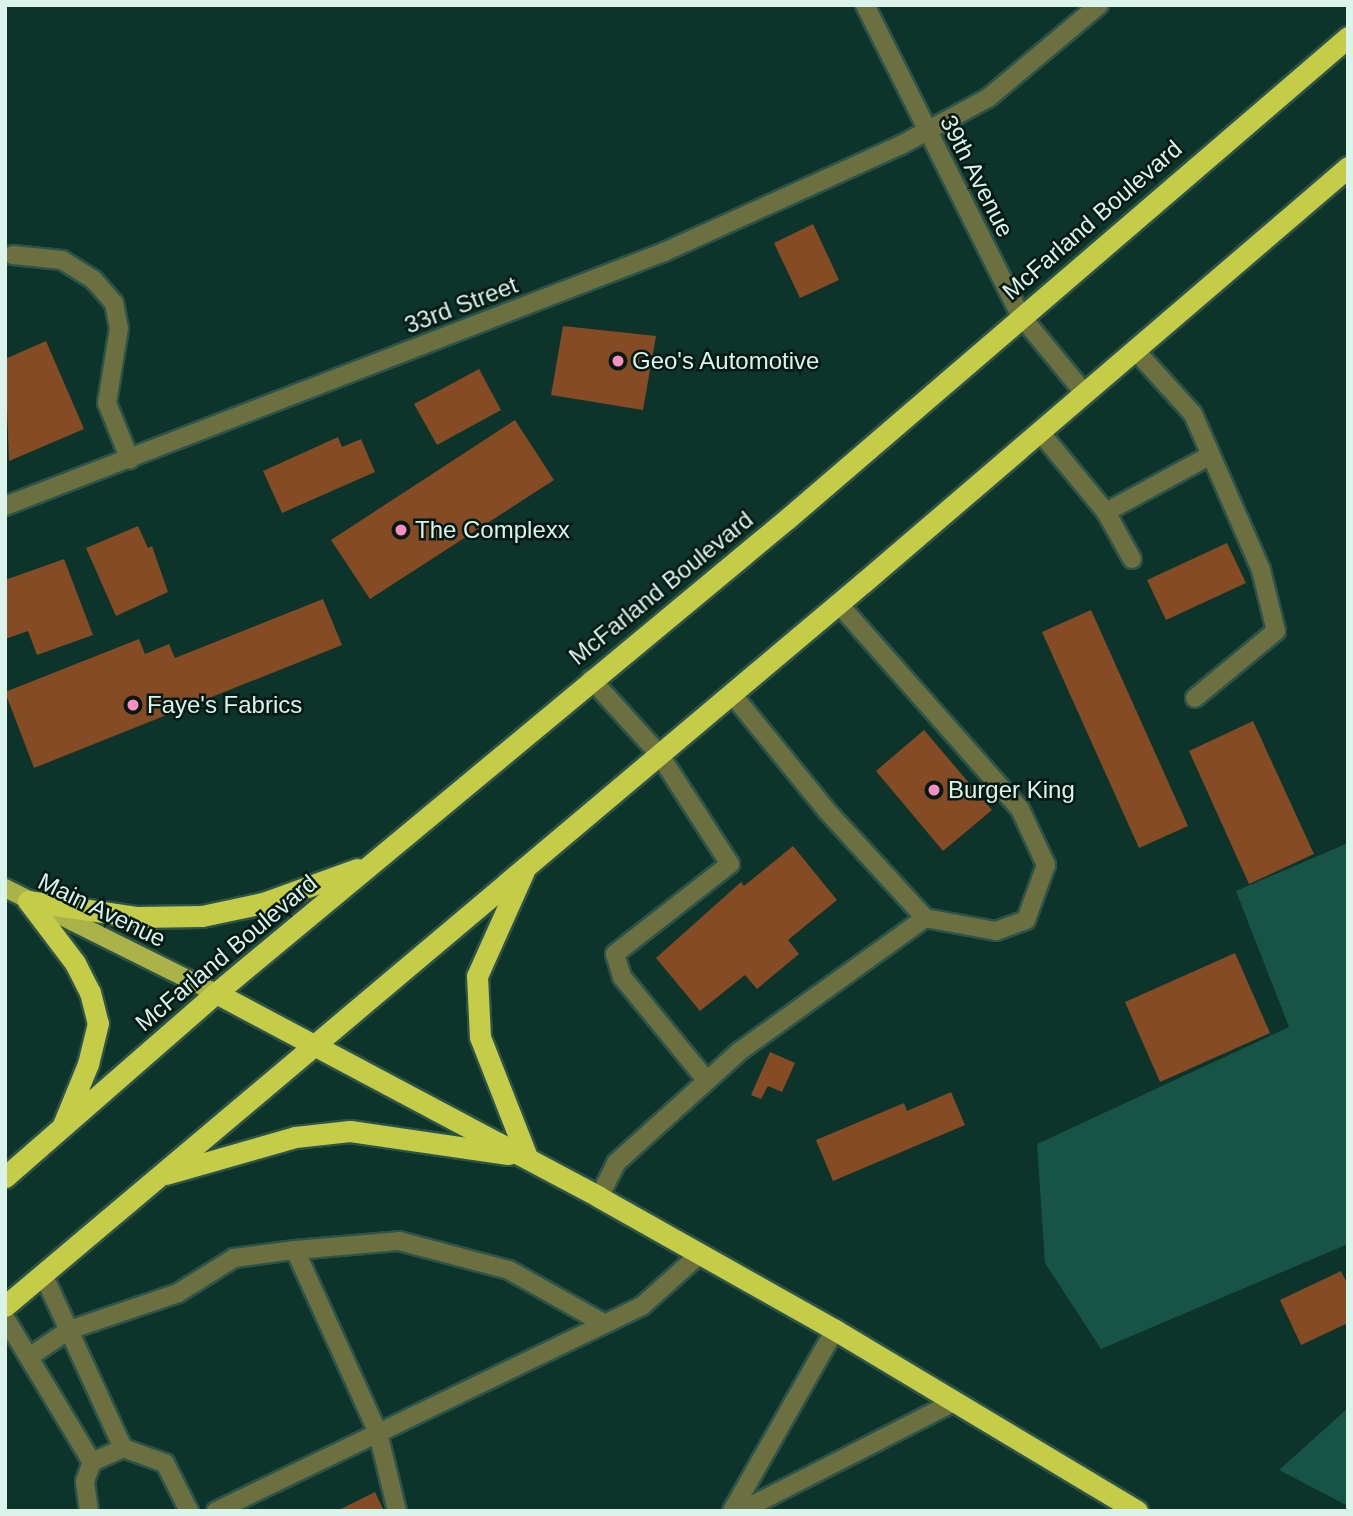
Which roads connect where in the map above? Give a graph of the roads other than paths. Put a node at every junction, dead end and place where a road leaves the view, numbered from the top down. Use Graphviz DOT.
graph roads {
  1 [pos="865,5"];
  2 [pos="1099,5"];
  3 [pos="1348,37"];
  4 [pos="927,133"];
  5 [pos="1348,167"];
  6 [pos="13,255"];
  7 [pos="1021,316"];
  8 [pos="1136,351"];
  9 [pos="1085,394"];
  10 [pos="1040,432"];
  11 [pos="1211,455"];
  12 [pos="130,460"];
  13 [pos="5,506"];
  14 [pos="1106,512"];
  15 [pos="1132,559"];
  16 [pos="838,603"];
  17 [pos="591,679"];
  18 [pos="732,694"];
  19 [pos="1195,698"];
  20 [pos="659,754"];
  21 [pos="372,864"];
  22 [pos="526,866"];
  23 [pos="5,888"];
  24 [pos="28,901"];
  25 [pos="925,918"];
  26 [pos="216,993"];
  27 [pos="311,1045"];
  28 [pos="707,1081"];
  29 [pos="61,1131"];
  30 [pos="527,1157"];
  31 [pos="5,1177"];
  32 [pos="156,1177"];
  33 [pos="598,1197"];
  34 [pos="295,1250"];
  35 [pos="700,1254"];
  36 [pos="43,1274"];
  37 [pos="5,1306"];
  38 [pos="5,1318"];
  39 [pos="605,1324"];
  40 [pos="69,1330"];
  41 [pos="835,1330"];
  42 [pos="29,1357"];
  43 [pos="954,1402"];
  44 [pos="378,1433"];
  45 [pos="124,1448"];
  46 [pos="92,1462"];
  47 [pos="89,1511"];
  48 [pos="189,1511"];
  49 [pos="216,1511"];
  50 [pos="397,1511"];
  51 [pos="732,1511"];
  52 [pos="741,1511"];
  53 [pos="1137,1511"];
  1 -- 4 [label="street, 39th Avenue"];
  2 -- 4 [label="street, 33rd Street"];
  3 -- 7 [label="highway, McFarland Boulevard"];
  4 -- 7 [label="street, 39th Avenue"];
  4 -- 12 [label="street, 33rd Street"];
  5 -- 8 [label="highway"];
  6 -- 12 [label="street"];
  7 -- 9 [label="street, 39th Avenue"];
  7 -- 17 [label="highway, McFarland Boulevard"];
  8 -- 9 [label="highway"];
  8 -- 11 [label="street"];
  9 -- 10 [label="highway"];
  10 -- 14 [label="street"];
  10 -- 16 [label="highway"];
  11 -- 14 [label="street"];
  11 -- 19 [label="street"];
  12 -- 13 [label="street, 33rd Street"];
  14 -- 15 [label="street"];
  16 -- 18 [label="highway"];
  16 -- 25 [label="street"];
  17 -- 20 [label="street"];
  17 -- 21 [label="highway, McFarland Boulevard"];
  18 -- 20 [label="highway"];
  18 -- 25 [label="street"];
  20 -- 22 [label="highway"];
  20 -- 28 [label="street"];
  21 -- 24 [label="highway"];
  21 -- 26 [label="highway, McFarland Boulevard"];
  22 -- 27 [label="highway"];
  22 -- 30 [label="highway"];
  23 -- 24 [label="main road, Main Avenue"];
  24 -- 26 [label="main road, Main Avenue"];
  24 -- 29 [label="highway"];
  25 -- 28 [label="street"];
  26 -- 27 [label="highway"];
  26 -- 29 [label="highway, McFarland Boulevard"];
  27 -- 30 [label="highway"];
  27 -- 32 [label="highway"];
  28 -- 33 [label="street"];
  29 -- 31 [label="highway, McFarland Boulevard"];
  30 -- 32 [label="highway"];
  30 -- 33 [label="highway"];
  32 -- 36 [label="highway"];
  33 -- 35 [label="highway"];
  34 -- 39 [label="street"];
  34 -- 40 [label="street"];
  34 -- 44 [label="street"];
  35 -- 39 [label="street"];
  35 -- 41 [label="highway"];
  36 -- 37 [label="highway"];
  36 -- 40 [label="street"];
  38 -- 42 [label="street"];
  39 -- 44 [label="street"];
  40 -- 42 [label="street"];
  40 -- 45 [label="street"];
  41 -- 43 [label="highway"];
  41 -- 51 [label="street"];
  42 -- 46 [label="street"];
  43 -- 52 [label="street"];
  43 -- 53 [label="highway"];
  44 -- 49 [label="street"];
  44 -- 50 [label="street"];
  45 -- 46 [label="street"];
  45 -- 48 [label="street"];
  46 -- 47 [label="street"];
}
